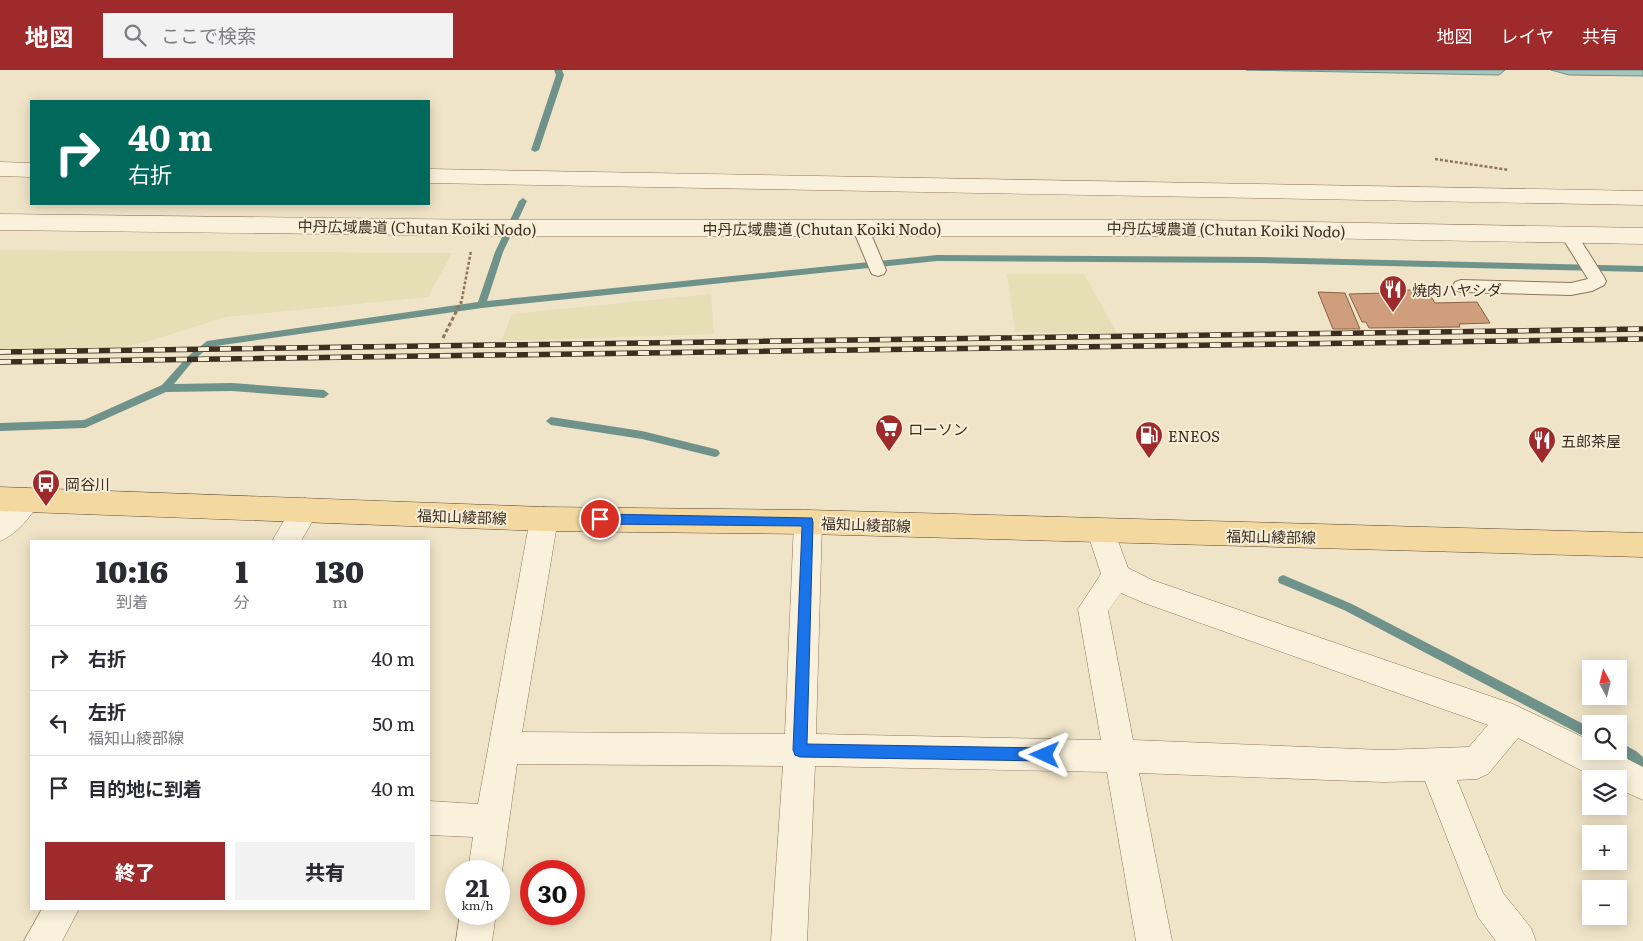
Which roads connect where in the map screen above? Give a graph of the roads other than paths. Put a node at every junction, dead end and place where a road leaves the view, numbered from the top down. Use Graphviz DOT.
graph roads {
  1 [pos="0,169"];
  2 [pos="30,170"];
  3 [pos="430,176"];
  4 [pos="1643,198"];
  5 [pos="0,222"];
  6 [pos="860,227"];
  7 [pos="1568,234"];
  8 [pos="1643,236"];
  9 [pos="878,270"];
  10 [pos="1461,286"];
  11 [pos="13,500"];
  12 [pos="305,510"];
  13 [pos="544,519"];
  14 [pos="808,522"];
  15 [pos="0,529"];
  16 [pos="1101,531"];
  17 [pos="287,540"];
  18 [pos="1643,545"];
  19 [pos="1116,576"];
  20 [pos="1513,719"];
  21 [pos="503,748"];
  22 [pos="800,750"];
  23 [pos="1120,756"];
  24 [pos="1435,764"];
  25 [pos="1643,784"];
  26 [pos="430,818"];
  27 [pos="492,821"];
  28 [pos="487,860"];
  29 [pos="61,910"];
  30 [pos="476,925"];
  31 [pos="42,941"];
  32 [pos="474,941"];
  33 [pos="789,941"];
  34 [pos="1154,941"];
  35 [pos="1518,941"];
  1 -- 2 [label="street"];
  3 -- 4 [label="street"];
  5 -- 6 [label="street, 中丹広域農道 (Chutan Koiki Nodo)"];
  6 -- 7 [label="street, 中丹広域農道 (Chutan Koiki Nodo)"];
  6 -- 9 [label="lane"];
  7 -- 8 [label="street, 中丹広域農道 (Chutan Koiki Nodo)"];
  7 -- 10 [label="lane"];
  11 -- 12 [label="main road, 福知山綾部線"];
  11 -- 15 [label="street"];
  12 -- 13 [label="main road, 福知山綾部線"];
  12 -- 17 [label="street"];
  13 -- 14 [label="main road, 福知山綾部線"];
  13 -- 21 [label="street"];
  14 -- 16 [label="main road, 福知山綾部線"];
  14 -- 22 [label="street"];
  16 -- 18 [label="main road, 福知山綾部線"];
  16 -- 19 [label="street"];
  19 -- 20 [label="street"];
  19 -- 23 [label="street"];
  20 -- 24 [label="street"];
  20 -- 25 [label="street"];
  21 -- 22 [label="street"];
  21 -- 27 [label="street"];
  22 -- 23 [label="street"];
  22 -- 33 [label="street"];
  23 -- 24 [label="street"];
  23 -- 34 [label="street"];
  24 -- 35 [label="street"];
  26 -- 27 [label="street"];
  27 -- 28 [label="street"];
  29 -- 31 [label="street"];
  30 -- 32 [label="street"];
}
